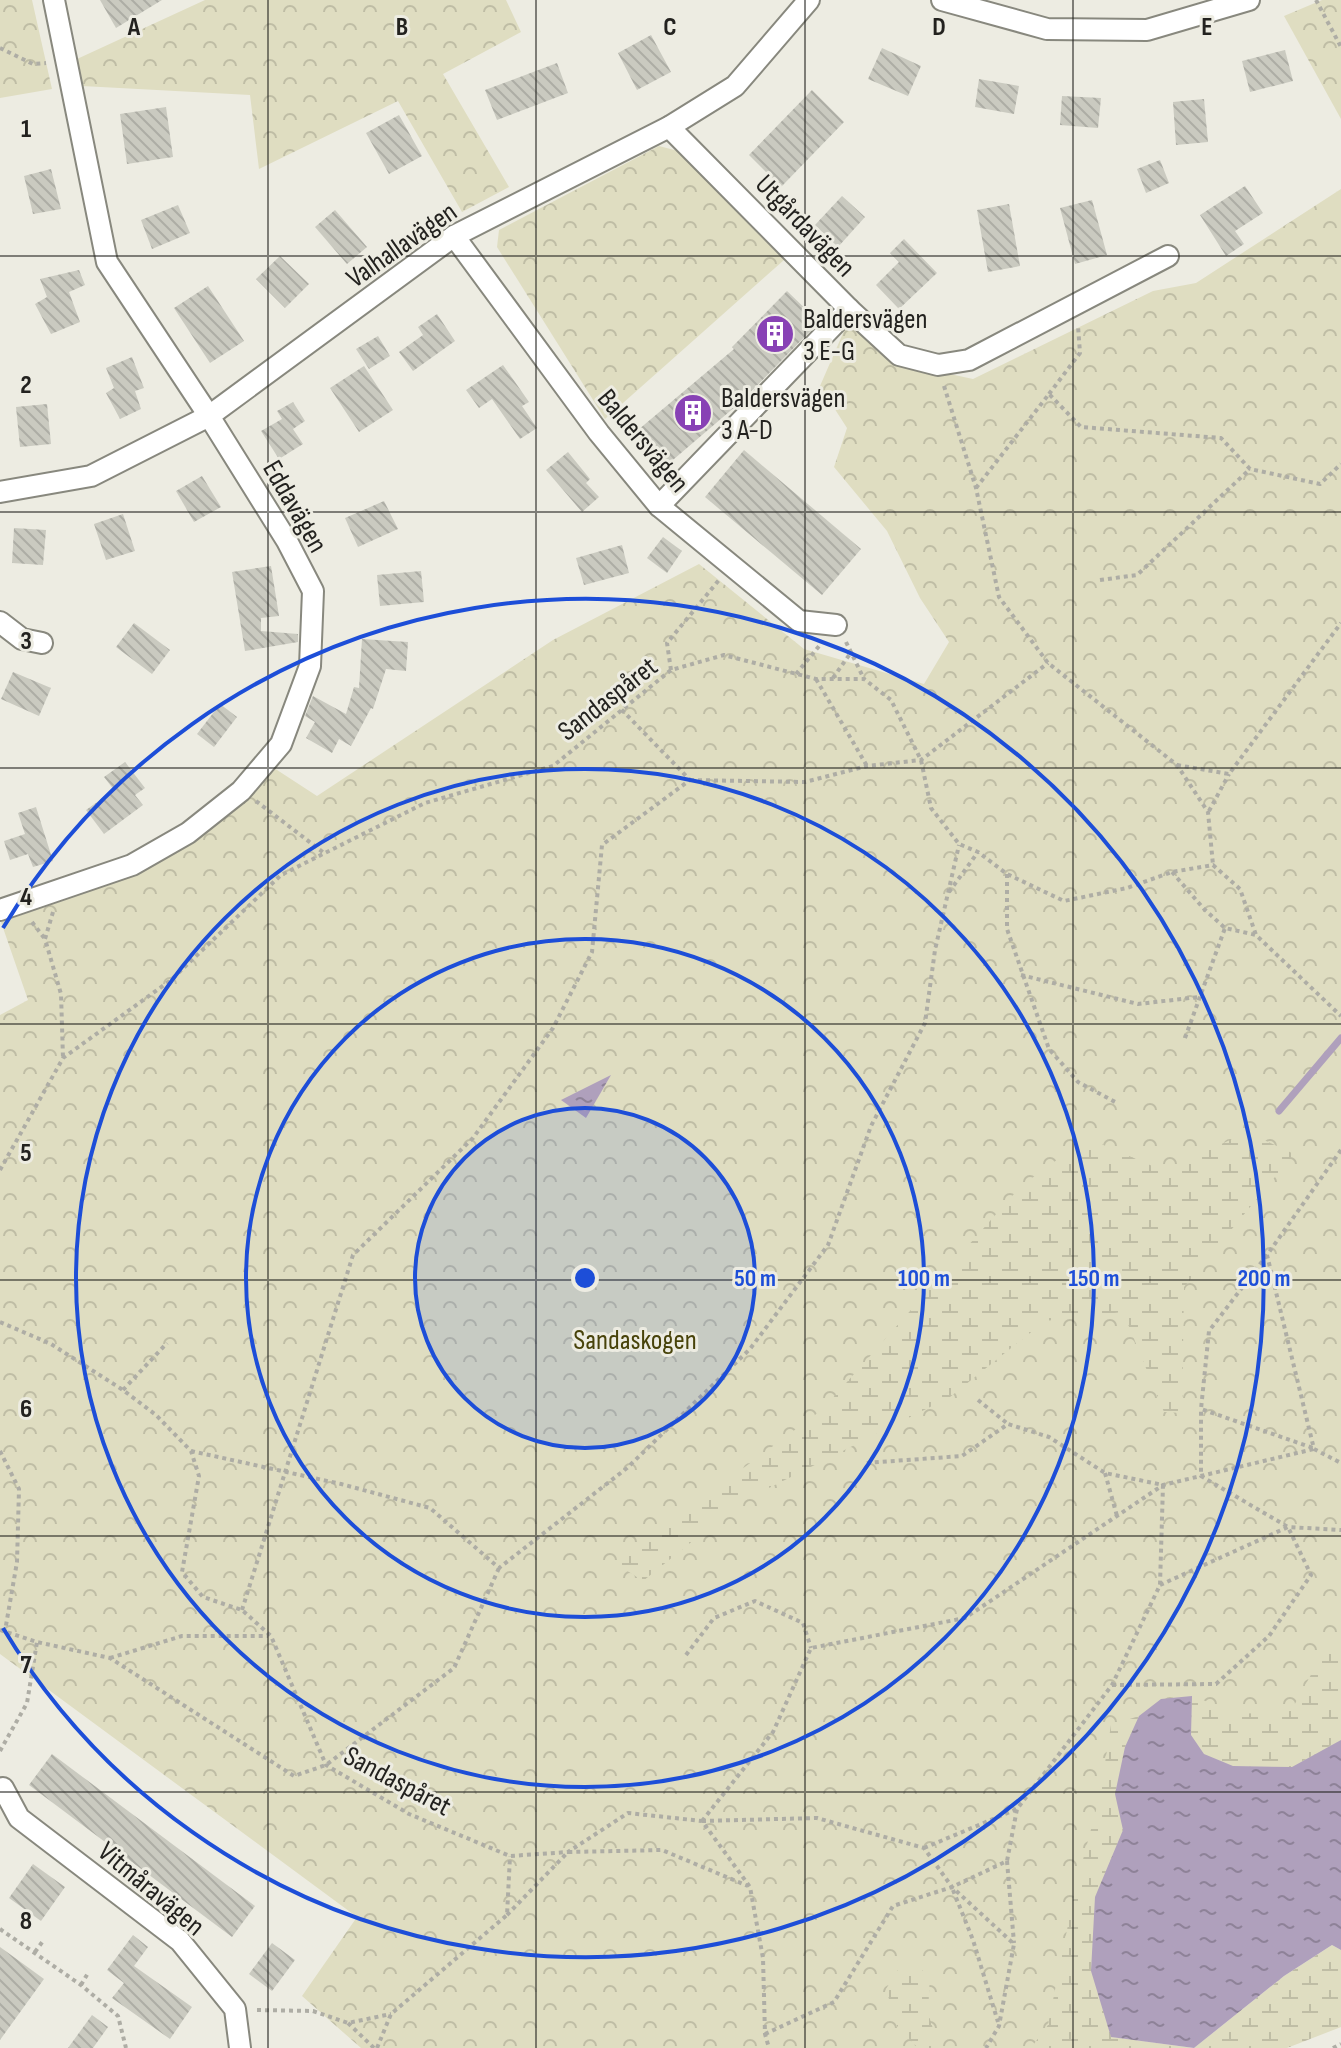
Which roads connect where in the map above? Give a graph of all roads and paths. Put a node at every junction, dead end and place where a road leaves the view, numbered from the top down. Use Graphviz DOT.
graph roads {
  1 [pos="54,0"];
  2 [pos="809,0"];
  3 [pos="942,0"];
  4 [pos="1249,0"];
  5 [pos="1316,0"];
  6 [pos="1341,47"];
  7 [pos="0,48"];
  8 [pos="67,61"];
  9 [pos="669,127"];
  10 [pos="454,236"];
  11 [pos="1168,256"];
  12 [pos="1077,303"];
  13 [pos="849,309"];
  14 [pos="938,365"];
  15 [pos="1049,394"];
  16 [pos="209,416"];
  17 [pos="1341,464"];
  18 [pos="1250,469"];
  19 [pos="976,488"];
  20 [pos="0,492"];
  21 [pos="659,506"];
  22 [pos="730,566"];
  23 [pos="1100,580"];
  24 [pos="0,622"];
  25 [pos="1341,623"];
  26 [pos="836,625"];
  27 [pos="42,643"];
  28 [pos="852,651"];
  29 [pos="1048,663"];
  30 [pos="671,670"];
  31 [pos="796,674"];
  32 [pos="816,679"];
  33 [pos="832,679"];
  34 [pos="864,679"];
  35 [pos="621,709"];
  36 [pos="921,760"];
  37 [pos="1177,765"];
  38 [pos="867,766"];
  39 [pos="1229,774"];
  40 [pos="690,780"];
  41 [pos="241,791"];
  42 [pos="1208,812"];
  43 [pos="959,844"];
  44 [pos="978,852"];
  45 [pos="324,853"];
  46 [pos="1213,865"];
  47 [pos="1172,872"];
  48 [pos="1007,874"];
  49 [pos="59,890"];
  50 [pos="946,896"];
  51 [pos="0,910"];
  52 [pos="1225,928"];
  53 [pos="1256,935"];
  54 [pos="1021,975"];
  55 [pos="1199,997"];
  56 [pos="1341,1016"];
  57 [pos="1185,1038"];
  58 [pos="63,1058"];
  59 [pos="1117,1103"];
  60 [pos="1341,1150"];
  61 [pos="10,1151"];
  62 [pos="0,1155"];
  63 [pos="0,1170"];
  64 [pos="1267,1255"];
  65 [pos="0,1322"];
  66 [pos="167,1343"];
  67 [pos="123,1390"];
  68 [pos="978,1400"];
  69 [pos="1201,1409"];
  70 [pos="1008,1424"];
  71 [pos="1314,1449"];
  72 [pos="0,1451"];
  73 [pos="191,1451"];
  74 [pos="866,1463"];
  75 [pos="1341,1463"];
  76 [pos="283,1472"];
  77 [pos="1105,1473"];
  78 [pos="1201,1476"];
  79 [pos="1163,1485"];
  80 [pos="1117,1516"];
  81 [pos="1288,1527"];
  82 [pos="1341,1530"];
  83 [pos="499,1568"];
  84 [pos="1160,1585"];
  85 [pos="242,1610"];
  86 [pos="2,1631"];
  87 [pos="271,1636"];
  88 [pos="37,1642"];
  89 [pos="811,1648"];
  90 [pos="686,1655"];
  91 [pos="110,1658"];
  92 [pos="1112,1685"];
  93 [pos="0,1751"];
  94 [pos="326,1765"];
  95 [pos="3,1788"];
  96 [pos="1017,1809"];
  97 [pos="702,1821"];
  98 [pos="924,1848"];
  99 [pos="568,1852"];
  100 [pos="510,1856"];
  101 [pos="1007,1861"];
  102 [pos="750,1887"];
  103 [pos="952,1887"];
  104 [pos="507,1915"];
  105 [pos="0,1929"];
  106 [pos="43,1941"];
  107 [pos="1014,1944"];
  108 [pos="35,1952"];
  109 [pos="88,1973"];
  110 [pos="81,1985"];
  111 [pos="235,2009"];
  112 [pos="391,2014"];
  113 [pos="348,2023"];
  114 [pos="999,2026"];
  115 [pos="765,2034"];
  116 [pos="1341,2044"];
  117 [pos="126,2048"];
  118 [pos="240,2048"];
  119 [pos="376,2048"];
  120 [pos="769,2048"];
  121 [pos="986,2048"];
  122 [pos="1333,2048"];
  1 -- 8 [label="street, Eddavägen"];
  2 -- 9 [label="street, Valhallavägen"];
  3 -- 4 [label="street"];
  5 -- 6 [label="path"];
  7 -- 8 [label="path"];
  8 -- 16 [label="street, Eddavägen"];
  9 -- 10 [label="street, Valhallavägen"];
  9 -- 13 [label="street, Utgårdavägen"];
  10 -- 16 [label="street, Valhallavägen"];
  10 -- 21 [label="street, Baldersvägen"];
  11 -- 12 [label="street, Utgårdavägen"];
  12 -- 14 [label="street, Utgårdavägen"];
  12 -- 15 [label="path"];
  13 -- 14 [label="street, Utgårdavägen"];
  13 -- 21 [label="street"];
  14 -- 19 [label="path"];
  15 -- 18 [label="path"];
  15 -- 19 [label="path"];
  16 -- 20 [label="street, Valhallavägen"];
  16 -- 41 [label="street, Eddavägen"];
  17 -- 18 [label="path"];
  18 -- 23 [label="path"];
  19 -- 29 [label="path"];
  21 -- 22 [label="street, Baldersvägen"];
  22 -- 26 [label="street, Baldersvägen"];
  22 -- 30 [label="path"];
  24 -- 27 [label="street"];
  25 -- 39 [label="path"];
  26 -- 28 [label="path"];
  26 -- 31 [label="path"];
  28 -- 33 [label="path"];
  28 -- 34 [label="path"];
  29 -- 36 [label="path"];
  29 -- 37 [label="path"];
  30 -- 31 [label="path, Sandaspåret"];
  30 -- 35 [label="path, Sandaspåret"];
  31 -- 32 [label="path, Sandaspåret"];
  32 -- 33 [label="path, Sandaspåret"];
  32 -- 38 [label="path"];
  33 -- 34 [label="path, Sandaspåret"];
  34 -- 36 [label="path"];
  35 -- 40 [label="path"];
  35 -- 45 [label="path, Sandaspåret"];
  36 -- 38 [label="path"];
  36 -- 43 [label="path"];
  37 -- 39 [label="path"];
  37 -- 42 [label="path"];
  38 -- 40 [label="path"];
  39 -- 42 [label="path"];
  40 -- 76 [label="path"];
  41 -- 45 [label="path"];
  41 -- 49 [label="street, Eddavägen"];
  42 -- 46 [label="path"];
  43 -- 44 [label="path"];
  43 -- 50 [label="path"];
  44 -- 48 [label="path"];
  44 -- 50 [label="path"];
  45 -- 58 [label="path, Sandaspåret"];
  46 -- 47 [label="path"];
  46 -- 53 [label="path"];
  47 -- 48 [label="path"];
  47 -- 52 [label="path"];
  48 -- 54 [label="path"];
  49 -- 51 [label="street, Eddavägen"];
  49 -- 58 [label="path"];
  50 -- 83 [label="path"];
  52 -- 53 [label="path"];
  52 -- 55 [label="path"];
  53 -- 56 [label="path"];
  54 -- 55 [label="path"];
  54 -- 59 [label="path"];
  55 -- 57 [label="path"];
  58 -- 61 [label="path, Sandaspåret"];
  60 -- 64 [label="path"];
  61 -- 62 [label="path"];
  61 -- 63 [label="path, Sandaspåret"];
  64 -- 69 [label="path"];
  64 -- 71 [label="path"];
  65 -- 67 [label="path"];
  66 -- 67 [label="path"];
  67 -- 73 [label="path"];
  68 -- 70 [label="path"];
  69 -- 71 [label="path"];
  69 -- 78 [label="path"];
  70 -- 74 [label="path"];
  70 -- 77 [label="path"];
  71 -- 75 [label="path"];
  71 -- 78 [label="path"];
  72 -- 86 [label="path"];
  73 -- 76 [label="path"];
  73 -- 85 [label="path, Sandaspåret"];
  76 -- 83 [label="path"];
  76 -- 85 [label="path"];
  77 -- 79 [label="path"];
  77 -- 80 [label="path"];
  78 -- 79 [label="path"];
  78 -- 81 [label="path"];
  79 -- 80 [label="path"];
  79 -- 84 [label="path"];
  80 -- 89 [label="path"];
  81 -- 82 [label="path"];
  81 -- 84 [label="path"];
  81 -- 92 [label="path"];
  83 -- 94 [label="path"];
  84 -- 92 [label="path"];
  85 -- 87 [label="path, Sandaspåret"];
  86 -- 88 [label="path"];
  87 -- 91 [label="path"];
  87 -- 94 [label="path, Sandaspåret"];
  88 -- 91 [label="path"];
  88 -- 93 [label="path"];
  89 -- 90 [label="path"];
  89 -- 97 [label="path"];
  91 -- 94 [label="path"];
  92 -- 96 [label="path"];
  94 -- 100 [label="path, Sandaspåret"];
  95 -- 111 [label="street, Vitmåravägen"];
  96 -- 98 [label="path"];
  96 -- 101 [label="path"];
  97 -- 98 [label="path, Sandaspåret"];
  97 -- 99 [label="path, Sandaspåret"];
  97 -- 102 [label="path"];
  98 -- 103 [label="path"];
  99 -- 100 [label="path, Sandaspåret"];
  99 -- 102 [label="path"];
  99 -- 104 [label="path"];
  100 -- 104 [label="path"];
  101 -- 103 [label="path"];
  101 -- 107 [label="path"];
  102 -- 115 [label="path"];
  103 -- 107 [label="path"];
  103 -- 114 [label="path"];
  103 -- 115 [label="path"];
  104 -- 112 [label="path"];
  105 -- 108 [label="path"];
  106 -- 108 [label="path"];
  107 -- 114 [label="path"];
  108 -- 110 [label="path"];
  109 -- 110 [label="path"];
  110 -- 117 [label="path"];
  111 -- 113 [label="path"];
  111 -- 118 [label="street"];
  112 -- 113 [label="path"];
  112 -- 119 [label="path"];
  113 -- 119 [label="path"];
  114 -- 121 [label="path"];
  115 -- 120 [label="path"];
  116 -- 122 [label="path"];
}
